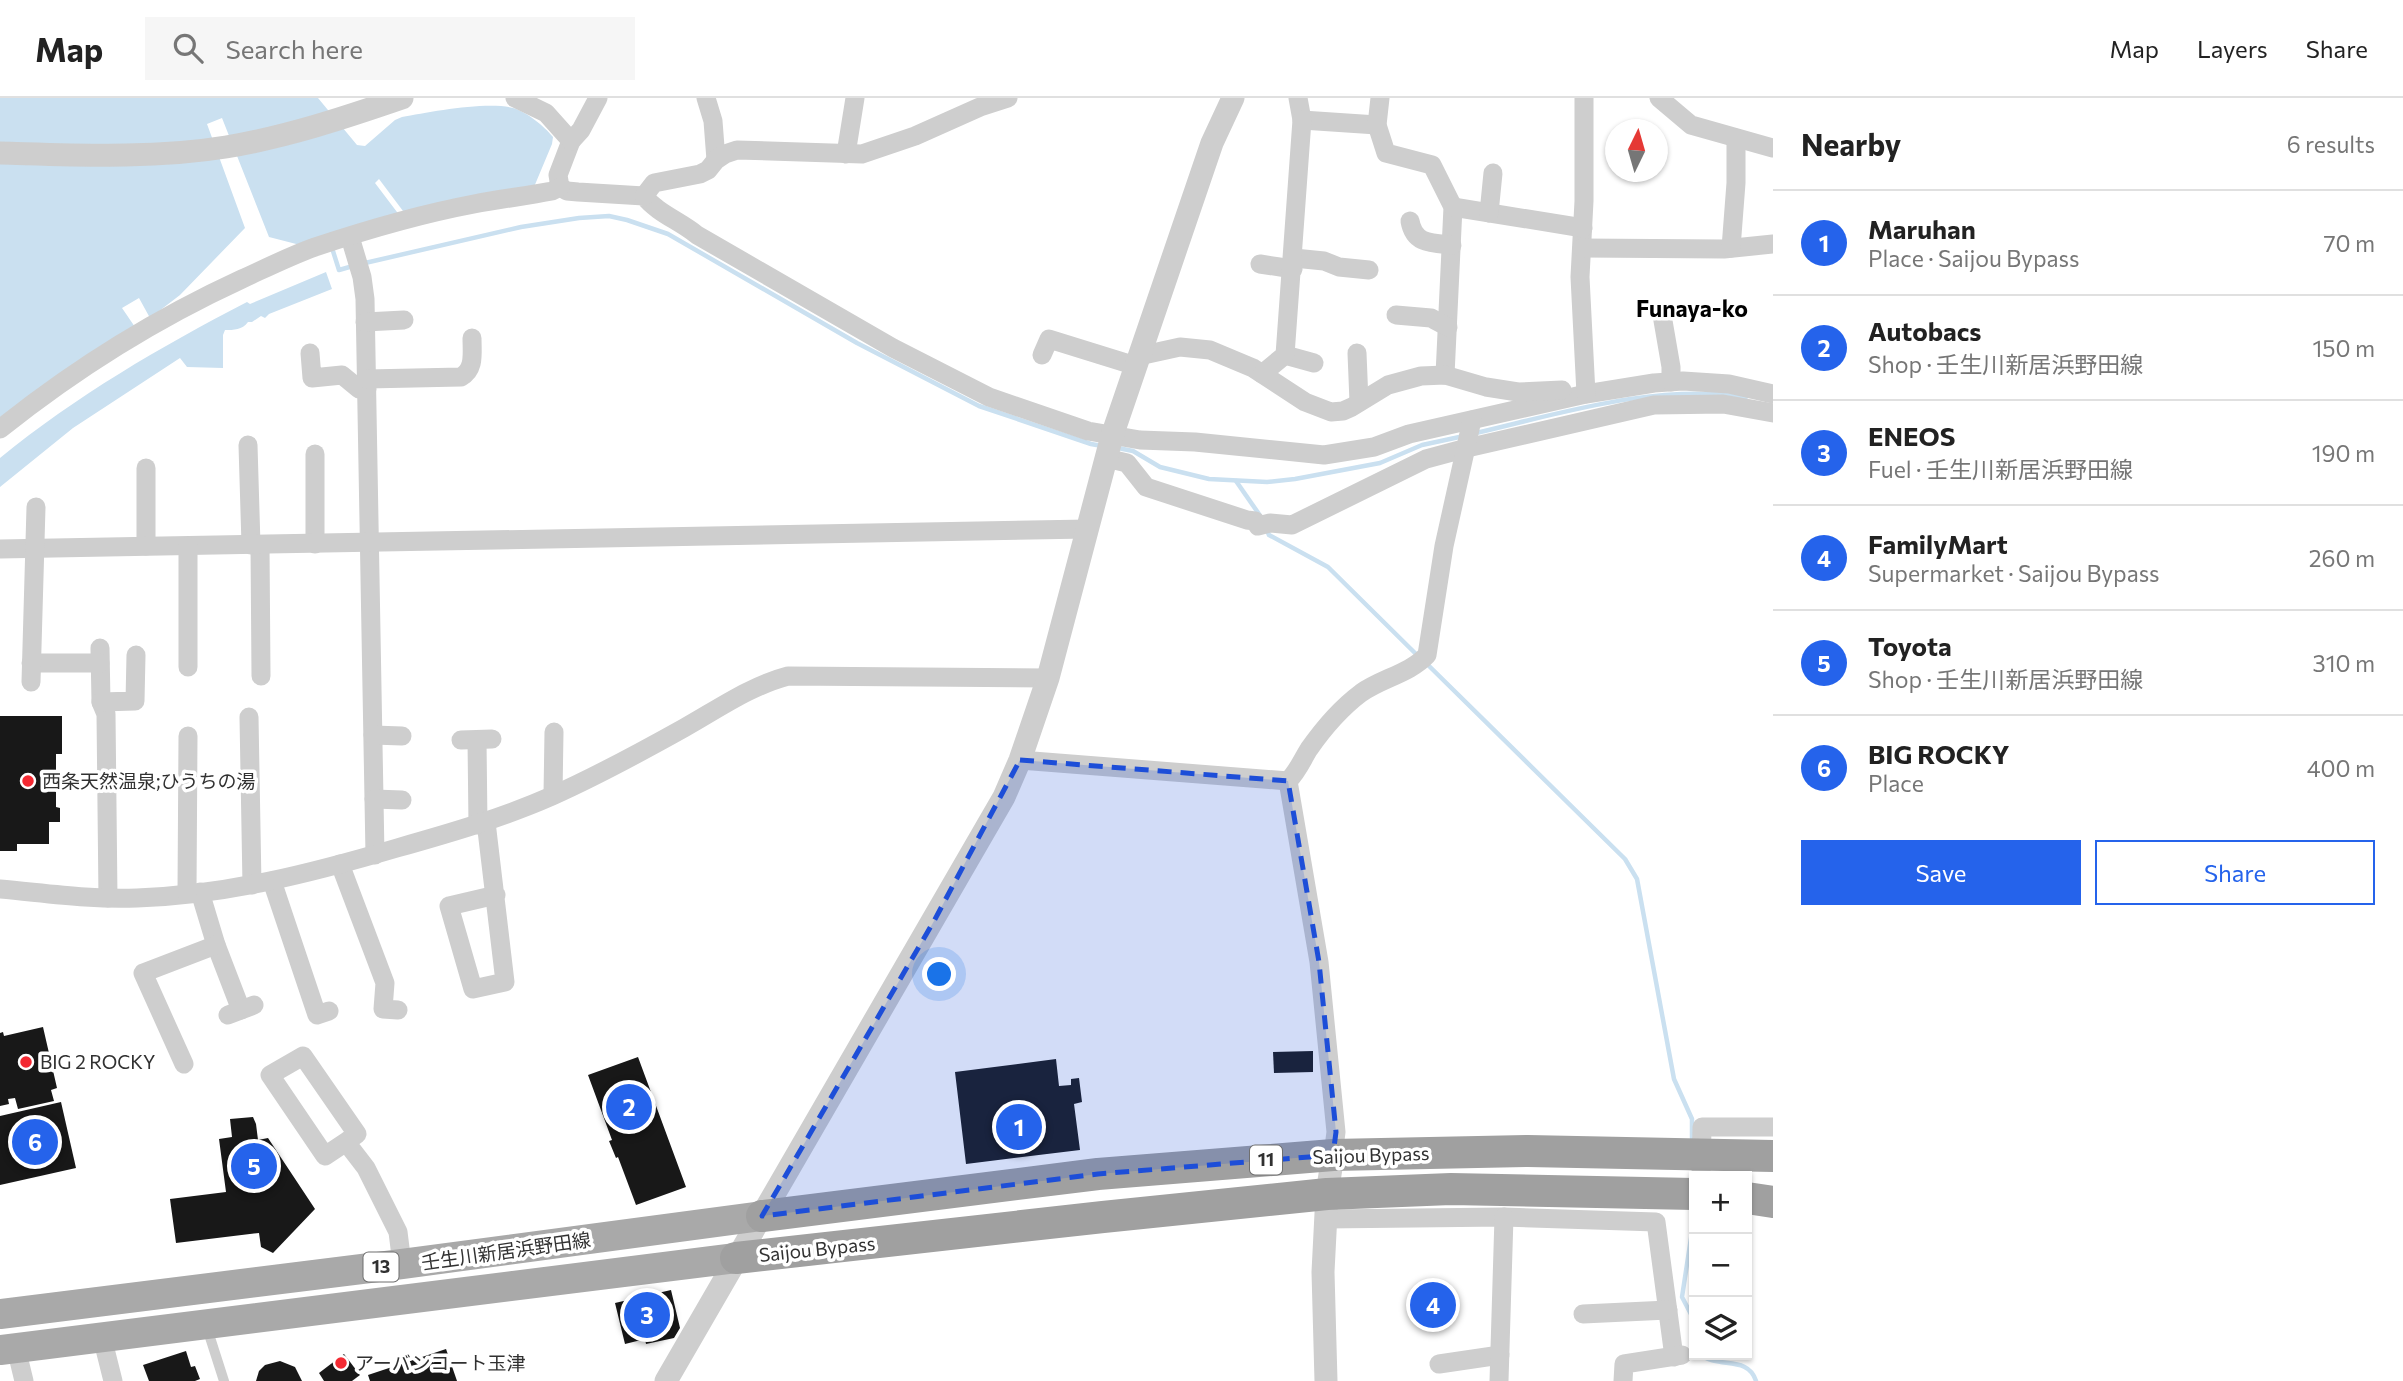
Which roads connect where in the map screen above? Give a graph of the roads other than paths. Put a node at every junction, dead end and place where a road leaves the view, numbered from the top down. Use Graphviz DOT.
graph roads {
  1 [pos="402,98"];
  2 [pos="515,98"];
  3 [pos="598,98"];
  4 [pos="706,98"];
  5 [pos="855,98"];
  6 [pos="1008,98"];
  7 [pos="1298,98"];
  8 [pos="1380,98"];
  9 [pos="1584,98"];
  10 [pos="1659,98"];
  11 [pos="1226,100"];
  12 [pos="1303,120"];
  13 [pos="1377,125"];
  14 [pos="1736,138"];
  15 [pos="572,141"];
  16 [pos="1773,148"];
  17 [pos="0,153"];
  18 [pos="846,154"];
  19 [pos="716,160"];
  20 [pos="1493,173"];
  21 [pos="559,187"];
  22 [pos="644,195"];
  23 [pos="1453,207"];
  24 [pos="1489,213"];
  25 [pos="1410,220"];
  26 [pos="1583,228"];
  27 [pos="1773,244"];
  28 [pos="1452,245"];
  29 [pos="352,246"];
  30 [pos="1582,248"];
  31 [pos="1731,248"];
  32 [pos="1293,263"];
  33 [pos="1260,264"];
  34 [pos="1369,270"];
  35 [pos="1396,315"];
  36 [pos="1662,315"];
  37 [pos="404,320"];
  38 [pos="365,322"];
  39 [pos="1068,323"];
  40 [pos="1448,327"];
  41 [pos="472,338"];
  42 [pos="1060,342"];
  43 [pos="310,353"];
  44 [pos="1357,353"];
  45 [pos="1042,355"];
  46 [pos="1285,355"];
  47 [pos="1138,361"];
  48 [pos="1314,363"];
  49 [pos="1262,373"];
  50 [pos="1445,375"];
  51 [pos="1671,382"];
  52 [pos="367,384"];
  53 [pos="1586,391"];
  54 [pos="1773,394"];
  55 [pos="1359,402"];
  56 [pos="1773,413"];
  57 [pos="0,429"];
  58 [pos="1470,433"];
  59 [pos="248,445"];
  60 [pos="1109,447"];
  61 [pos="315,454"];
  62 [pos="146,468"];
  63 [pos="36,506"];
  64 [pos="1088,529"];
  65 [pos="370,543"];
  66 [pos="314,544"];
  67 [pos="255,545"];
  68 [pos="146,546"];
  69 [pos="188,546"];
  70 [pos="34,548"];
  71 [pos="0,549"];
  72 [pos="136,655"];
  73 [pos="187,667"];
  74 [pos="261,676"];
  75 [pos="1048,678"];
  76 [pos="101,702"];
  77 [pos="249,716"];
  78 [pos="554,732"];
  79 [pos="373,735"];
  80 [pos="188,736"];
  81 [pos="402,736"];
  82 [pos="476,739"];
  83 [pos="1020,760"];
  84 [pos="1288,781"];
  85 [pos="553,795"];
  86 [pos="374,799"];
  87 [pos="402,800"];
  88 [pos="482,824"];
  89 [pos="374,855"];
  90 [pos="340,864"];
  91 [pos="272,881"];
  92 [pos="252,885"];
  93 [pos="0,889"];
  94 [pos="193,893"];
  95 [pos="496,895"];
  96 [pos="107,898"];
  97 [pos="216,945"];
  98 [pos="241,1010"];
  99 [pos="398,1010"];
  100 [pos="328,1011"];
  101 [pos="184,1064"];
  102 [pos="1773,1127"];
  103 [pos="346,1142"];
  104 [pos="1333,1155"];
  105 [pos="1773,1156"];
  106 [pos="1702,1165"];
  107 [pos="1689,1194"];
  108 [pos="1773,1196"];
  109 [pos="1752,1197"];
  110 [pos="1752,1198"];
  111 [pos="1773,1202"];
  112 [pos="1326,1207"];
  113 [pos="762,1216"];
  114 [pos="1504,1217"];
  115 [pos="736,1258"];
  116 [pos="402,1264"];
  117 [pos="1668,1310"];
  118 [pos="0,1314"];
  119 [pos="1583,1314"];
  120 [pos="205,1324"];
  121 [pos="102,1337"];
  122 [pos="8,1349"];
  123 [pos="1500,1355"];
  124 [pos="1439,1364"];
  125 [pos="24,1381"];
  126 [pos="113,1381"];
  127 [pos="224,1381"];
  128 [pos="666,1381"];
  129 [pos="1326,1381"];
  130 [pos="1499,1381"];
  131 [pos="1623,1381"];
  1 -- 17 [label="street"];
  2 -- 15 [label="street"];
  3 -- 15 [label="street"];
  4 -- 19 [label="street"];
  5 -- 18 [label="street"];
  6 -- 18 [label="street"];
  7 -- 12 [label="street"];
  8 -- 13 [label="street"];
  9 -- 26 [label="street"];
  10 -- 14 [label="street"];
  11 -- 47 [label="street"];
  12 -- 13 [label="street"];
  12 -- 32 [label="street"];
  13 -- 23 [label="street"];
  14 -- 16 [label="street"];
  14 -- 31 [label="street"];
  15 -- 21 [label="street"];
  18 -- 19 [label="street"];
  19 -- 22 [label="street"];
  20 -- 24 [label="street"];
  21 -- 22 [label="street"];
  21 -- 29 [label="street"];
  22 -- 60 [label="street"];
  23 -- 24 [label="street"];
  23 -- 28 [label="street"];
  24 -- 26 [label="street"];
  25 -- 28 [label="street"];
  26 -- 30 [label="street"];
  27 -- 31 [label="street"];
  28 -- 40 [label="street"];
  29 -- 38 [label="street"];
  29 -- 57 [label="street"];
  30 -- 31 [label="street"];
  30 -- 53 [label="street"];
  32 -- 33 [label="street"];
  32 -- 34 [label="street"];
  32 -- 46 [label="street"];
  35 -- 40 [label="street"];
  36 -- 51 [label="street"];
  37 -- 38 [label="street"];
  38 -- 52 [label="street"];
  39 -- 42 [label="street"];
  40 -- 50 [label="street"];
  41 -- 52 [label="street"];
  42 -- 45 [label="street"];
  42 -- 47 [label="street"];
  43 -- 52 [label="street"];
  44 -- 55 [label="street"];
  46 -- 48 [label="street"];
  46 -- 49 [label="street"];
  47 -- 49 [label="street"];
  47 -- 60 [label="street"];
  49 -- 55 [label="street"];
  50 -- 53 [label="street"];
  50 -- 55 [label="street"];
  51 -- 53 [label="street"];
  51 -- 54 [label="street"];
  52 -- 65 [label="street"];
  53 -- 58 [label="street"];
  56 -- 58 [label="street"];
  58 -- 60 [label="street"];
  58 -- 60 [label="street"];
  58 -- 84 [label="street"];
  59 -- 67 [label="street"];
  60 -- 64 [label="street"];
  61 -- 66 [label="street"];
  62 -- 68 [label="street"];
  63 -- 70 [label="street"];
  64 -- 65 [label="street"];
  64 -- 75 [label="street"];
  65 -- 66 [label="street"];
  65 -- 79 [label="street"];
  66 -- 67 [label="street"];
  67 -- 69 [label="street"];
  67 -- 74 [label="street"];
  68 -- 69 [label="street"];
  68 -- 70 [label="street"];
  69 -- 73 [label="street"];
  70 -- 71 [label="street"];
  70 -- 76 [label="street"];
  72 -- 76 [label="street"];
  75 -- 83 [label="street"];
  75 -- 85 [label="street"];
  76 -- 96 [label="street"];
  77 -- 92 [label="street"];
  78 -- 85 [label="street"];
  79 -- 81 [label="street"];
  79 -- 86 [label="street"];
  80 -- 94 [label="street"];
  82 -- 88 [label="street"];
  83 -- 84 [label="street"];
  83 -- 113 [label="street"];
  84 -- 104 [label="street"];
  85 -- 88 [label="street"];
  86 -- 87 [label="street"];
  86 -- 89 [label="street"];
  88 -- 89 [label="street"];
  88 -- 95 [label="street"];
  89 -- 90 [label="street"];
  90 -- 91 [label="street"];
  90 -- 99 [label="street"];
  91 -- 92 [label="street"];
  91 -- 100 [label="street"];
  92 -- 94 [label="street"];
  93 -- 96 [label="street"];
  94 -- 96 [label="street"];
  94 -- 97 [label="street"];
  95 -- 95 [label="street"];
  97 -- 98 [label="street"];
  97 -- 101 [label="street"];
  102 -- 106 [label="street"];
  103 -- 103 [label="street"];
  103 -- 116 [label="street"];
  104 -- 106 [label="highway, Saijou Bypass / 11"];
  104 -- 112 [label="street"];
  104 -- 113 [label="highway, Saijou Bypass / 11"];
  105 -- 106 [label="highway, Saijou Bypass / 11"];
  107 -- 112 [label="highway, Saijou Bypass / 11"];
  108 -- 109 [label="highway"];
  110 -- 111 [label="highway"];
  112 -- 114 [label="street"];
  112 -- 115 [label="highway, Saijou Bypass / 11"];
  112 -- 129 [label="street"];
  113 -- 115 [label="street"];
  113 -- 116 [label="main road, 壬生川新居浜野田線 / 13"];
  114 -- 117 [label="street"];
  114 -- 123 [label="street"];
  115 -- 120 [label="main road, 壬生川新居浜野田線 / 13"];
  115 -- 128 [label="street"];
  116 -- 118 [label="main road, 壬生川新居浜野田線 / 13"];
  117 -- 119 [label="street"];
  117 -- 131 [label="street"];
  120 -- 121 [label="main road, 壬生川新居浜野田線 / 13"];
  120 -- 127 [label="lane"];
  121 -- 122 [label="main road, 壬生川新居浜野田線 / 13"];
  121 -- 126 [label="street"];
  122 -- 125 [label="street"];
  123 -- 124 [label="street"];
  123 -- 130 [label="street"];
}
